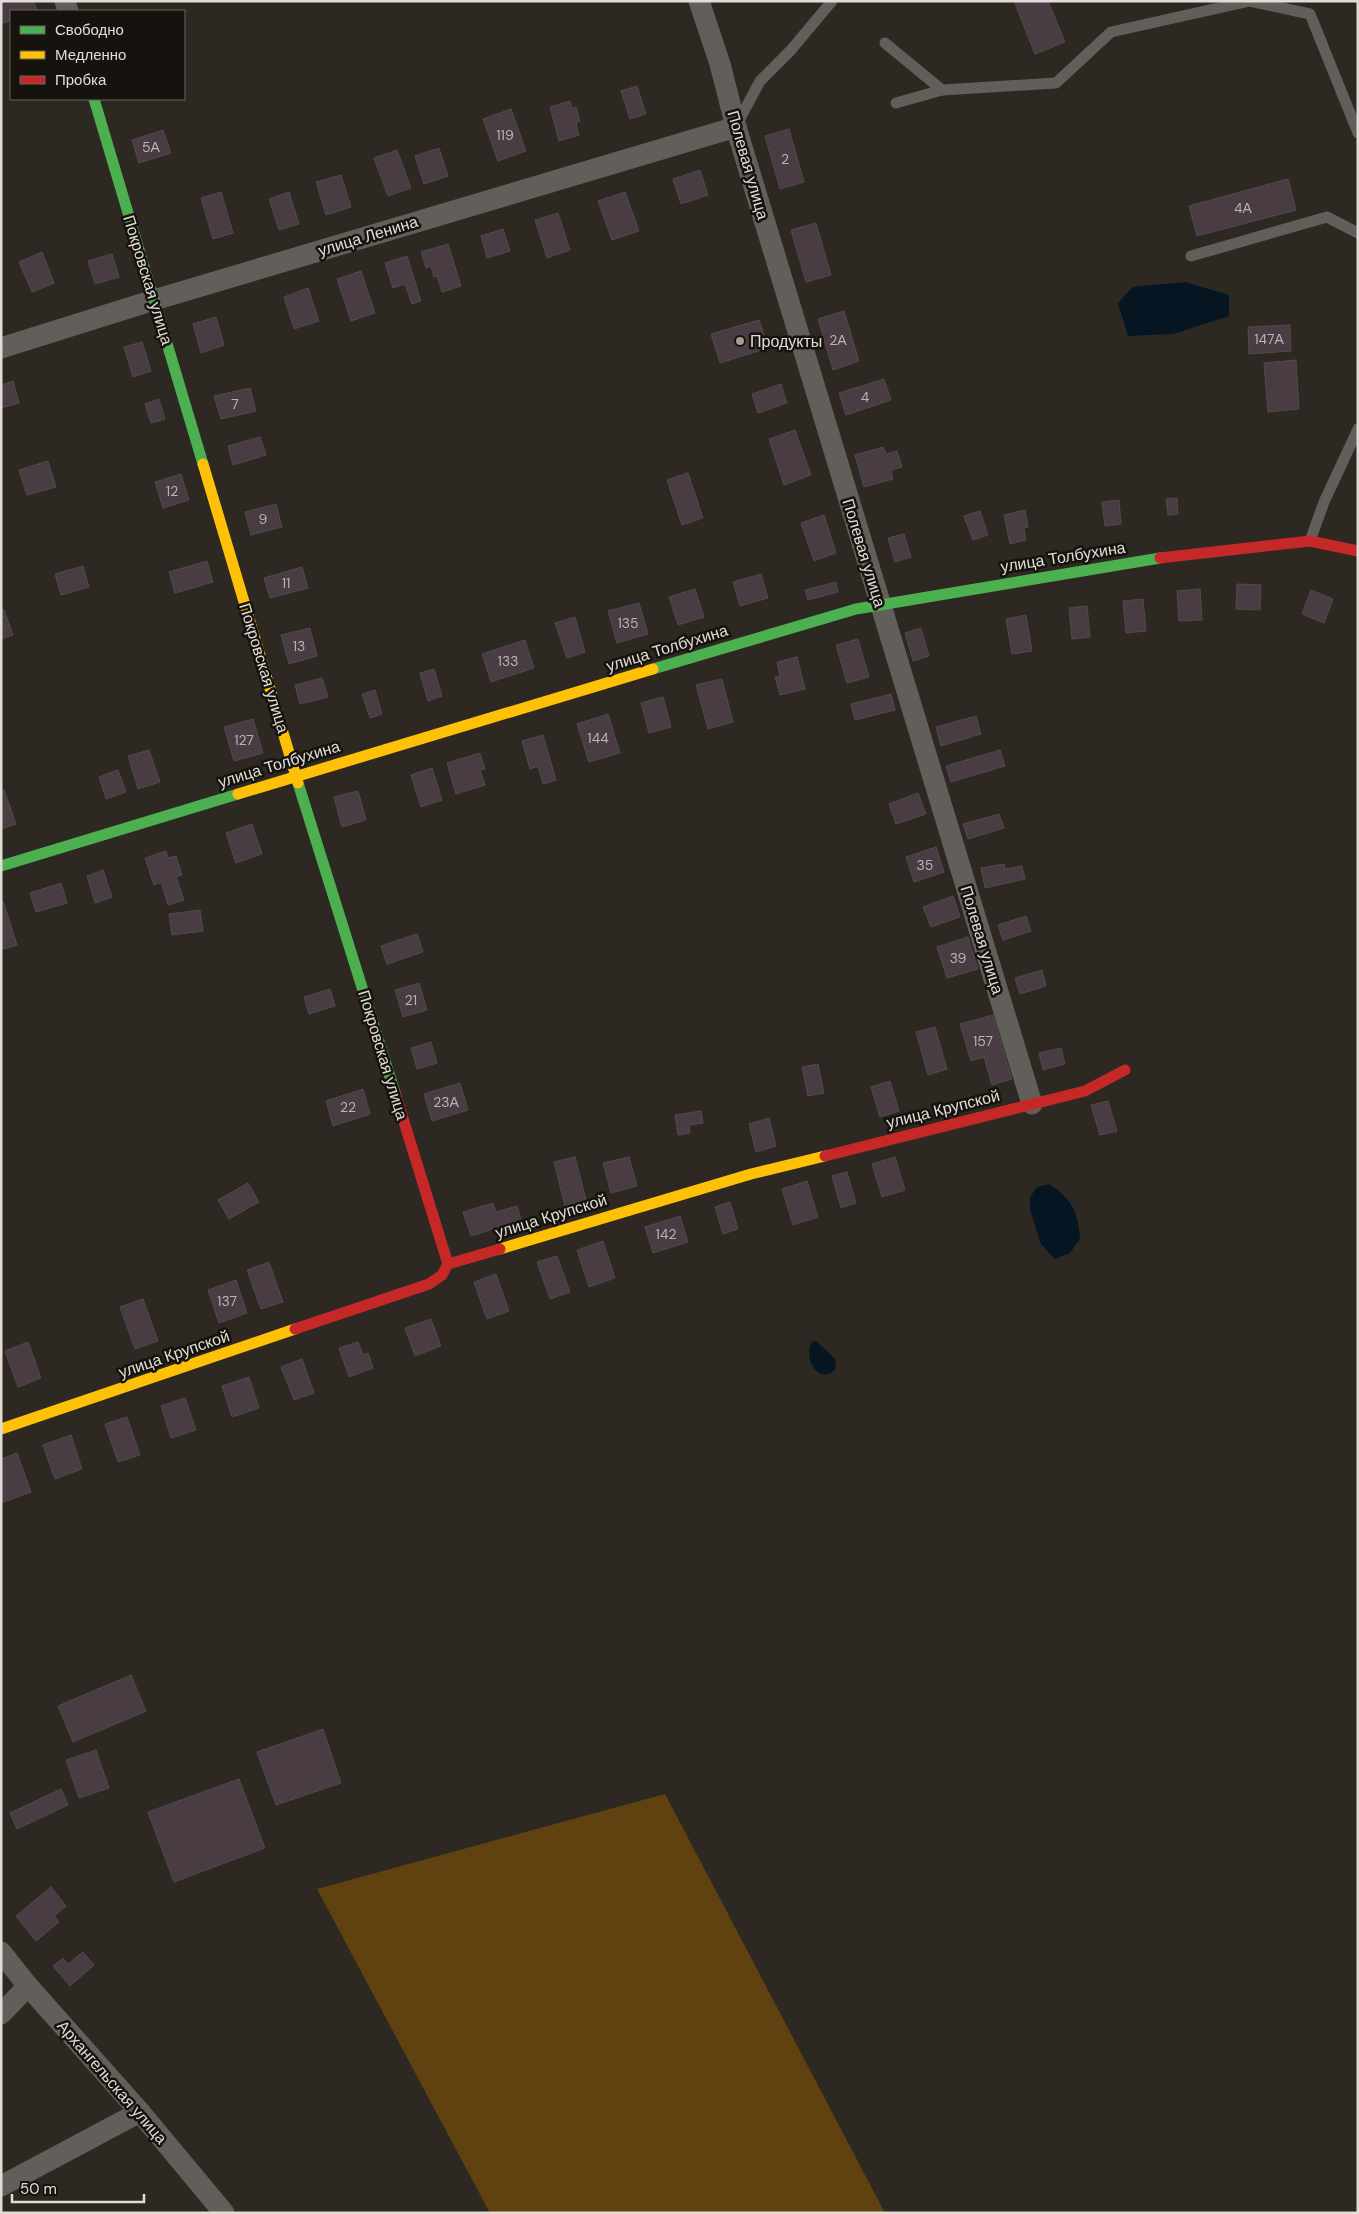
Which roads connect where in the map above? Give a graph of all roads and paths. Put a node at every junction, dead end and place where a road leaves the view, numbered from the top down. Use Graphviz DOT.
graph roads {
  1 [pos="699,1"];
  2 [pos="832,1"];
  3 [pos="884,43"];
  4 [pos="942,90"];
  5 [pos="94,100"];
  6 [pos="896,103"];
  7 [pos="736,127"];
  8 [pos="1358,133"];
  9 [pos="1358,232"];
  10 [pos="1191,256"];
  11 [pos="154,300"];
  12 [pos="1,348"];
  13 [pos="1358,429"];
  14 [pos="1310,541"];
  15 [pos="1358,551"];
  16 [pos="879,604"];
  17 [pos="296,776"];
  18 [pos="1,866"];
  19 [pos="1125,1070"];
  20 [pos="1032,1104"];
  21 [pos="448,1264"];
  22 [pos="1,1429"];
  23 [pos="1,1952"];
  24 [pos="28,1986"];
  25 [pos="1,2014"];
  26 [pos="140,2112"];
  27 [pos="1,2186"];
  28 [pos="224,2213"];
  1 -- 7 [label="street, Полевая улица"];
  2 -- 7 [label="lane"];
  3 -- 4 [label="lane"];
  4 -- 6 [label="lane"];
  4 -- 8 [label="lane"];
  5 -- 11 [label="street, Покровская улица"];
  7 -- 11 [label="street, улица Ленина"];
  7 -- 16 [label="street, Полевая улица"];
  9 -- 10 [label="lane"];
  11 -- 12 [label="street, улица Ленина"];
  11 -- 17 [label="street, Покровская улица"];
  13 -- 14 [label="lane"];
  14 -- 15 [label="street, улица Толбухина"];
  14 -- 16 [label="street, улица Толбухина"];
  16 -- 17 [label="street, улица Толбухина"];
  16 -- 20 [label="street, Полевая улица"];
  17 -- 18 [label="street, улица Толбухина"];
  17 -- 21 [label="street, Покровская улица"];
  19 -- 20 [label="street, улица Крупской"];
  20 -- 21 [label="street, улица Крупской"];
  21 -- 22 [label="street, улица Крупской"];
  23 -- 24 [label="street, Архангельская улица"];
  24 -- 25 [label="street"];
  24 -- 26 [label="street, Архангельская улица"];
  26 -- 27 [label="street"];
  26 -- 28 [label="street, Архангельская улица"];
}
